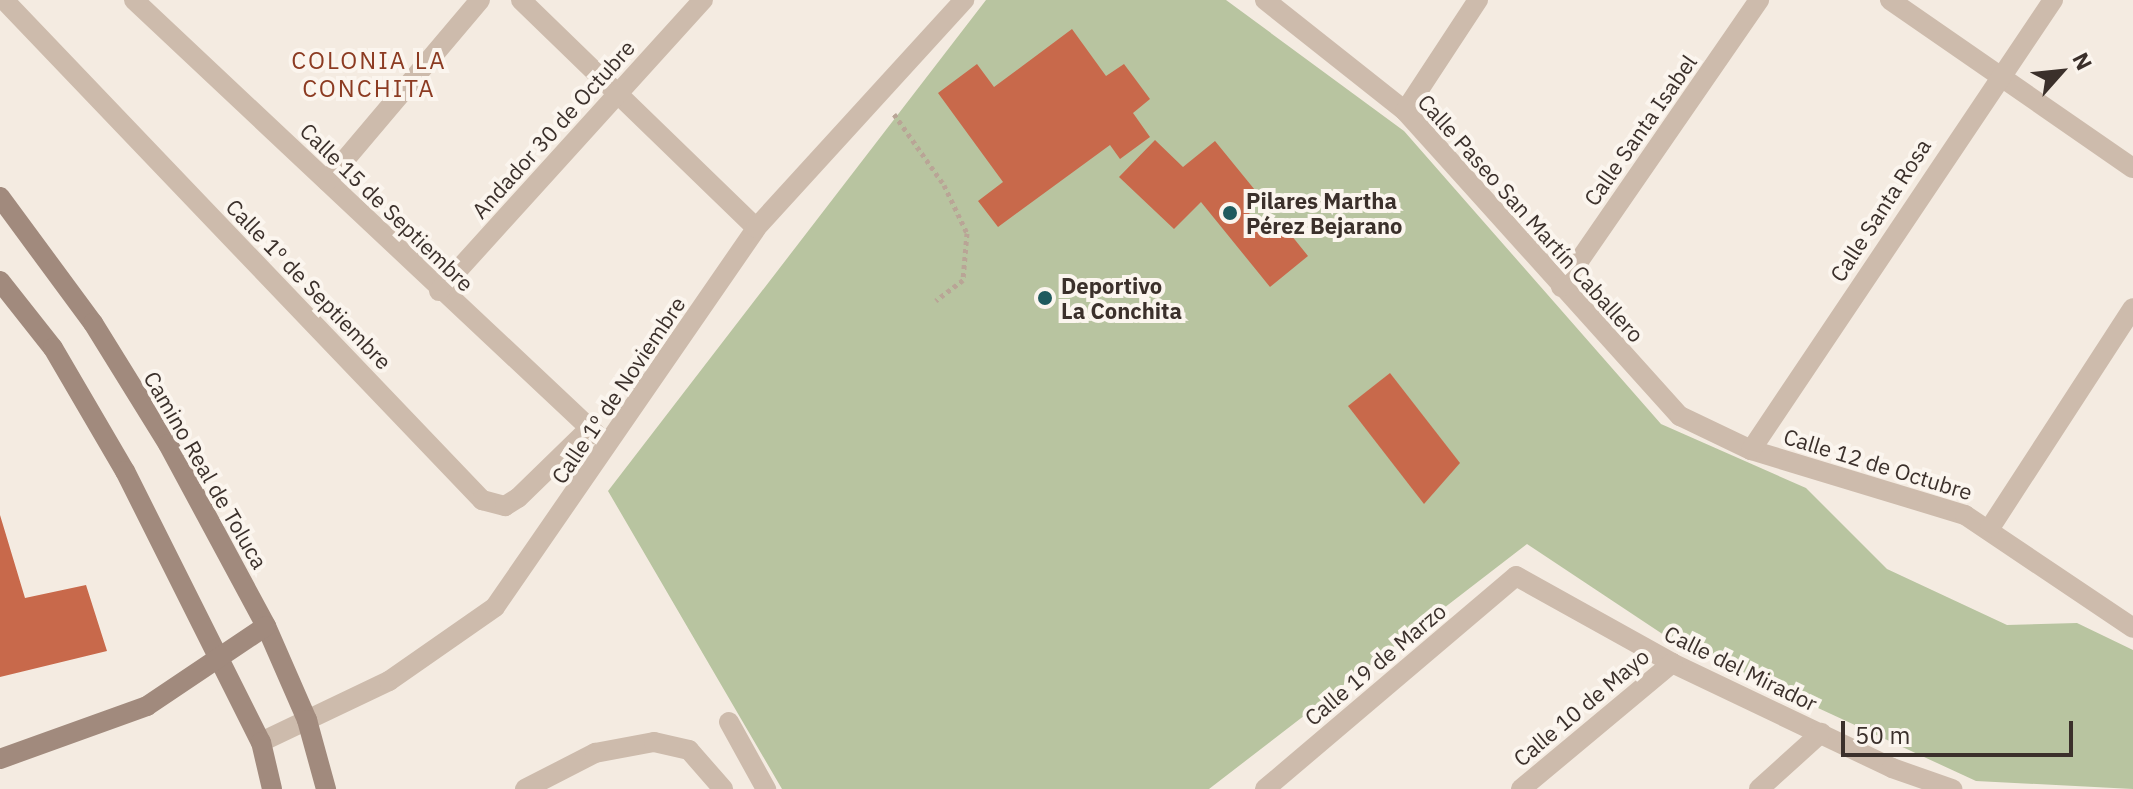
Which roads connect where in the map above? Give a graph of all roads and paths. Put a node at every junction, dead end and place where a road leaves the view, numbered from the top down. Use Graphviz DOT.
graph roads {
  1 [pos="4,0"];
  2 [pos="134,0"];
  3 [pos="480,0"];
  4 [pos="521,0"];
  5 [pos="703,0"];
  6 [pos="964,0"];
  7 [pos="1265,0"];
  8 [pos="1478,0"];
  9 [pos="1759,0"];
  10 [pos="1890,0"];
  11 [pos="2053,0"];
  12 [pos="1998,75"];
  13 [pos="619,92"];
  14 [pos="873,100"];
  15 [pos="1405,111"];
  16 [pos="2133,168"];
  17 [pos="327,181"];
  18 [pos="0,197"];
  19 [pos="756,228"];
  20 [pos="0,281"];
  21 [pos="1561,287"];
  22 [pos="439,291"];
  23 [pos="936,300"];
  24 [pos="2133,308"];
  25 [pos="1680,416"];
  26 [pos="590,428"];
  27 [pos="609,447"];
  28 [pos="1751,450"];
  29 [pos="1990,528"];
  30 [pos="1516,576"];
  31 [pos="266,626"];
  32 [pos="2133,628"];
  33 [pos="221,657"];
  34 [pos="1672,663"];
  35 [pos="307,720"];
  36 [pos="729,722"];
  37 [pos="1821,733"];
  38 [pos="261,742"];
  39 [pos="0,759"];
  40 [pos="1268,788"];
  41 [pos="272,789"];
  42 [pos="326,789"];
  43 [pos="525,789"];
  44 [pos="723,789"];
  45 [pos="766,789"];
  46 [pos="1521,789"];
  47 [pos="1759,789"];
  48 [pos="1952,789"];
  1 -- 26 [label="street, Calle 1º de Septiembre"];
  2 -- 17 [label="street, Calle 15 de Septiembre"];
  3 -- 17 [label="street"];
  4 -- 13 [label="street"];
  5 -- 13 [label="street, Andador 30 de Octubre"];
  6 -- 14 [label="street, Calle 1º de Noviembre"];
  7 -- 15 [label="street, Calle Paseo San Martín Caballero"];
  8 -- 15 [label="street"];
  9 -- 21 [label="street, Calle Santa Isabel"];
  10 -- 12 [label="street"];
  11 -- 12 [label="street, Calle Santa Rosa"];
  12 -- 16 [label="street"];
  12 -- 28 [label="street, Calle Santa Rosa"];
  13 -- 19 [label="street"];
  13 -- 22 [label="street, Andador 30 de Octubre"];
  14 -- 19 [label="street, Calle 1º de Noviembre"];
  14 -- 23 [label="path"];
  15 -- 21 [label="street, Calle Paseo San Martín Caballero"];
  17 -- 22 [label="street, Calle 15 de Septiembre"];
  18 -- 31 [label="main road, Camino Real de Toluca"];
  19 -- 27 [label="street, Calle 1º de Noviembre"];
  20 -- 33 [label="main road"];
  21 -- 25 [label="street, Calle Paseo San Martín Caballero"];
  22 -- 26 [label="street, Calle 15 de Septiembre"];
  24 -- 29 [label="street"];
  25 -- 28 [label="street, Calle 12 de Octubre"];
  26 -- 27 [label="street, Calle 15 de Septiembre"];
  27 -- 35 [label="street, Calle 1º de Noviembre"];
  28 -- 29 [label="street, Calle 12 de Octubre"];
  29 -- 32 [label="street, Calle 12 de Octubre"];
  30 -- 34 [label="street, Calle del Mirador"];
  30 -- 40 [label="street, Calle 19 de Marzo"];
  31 -- 33 [label="main road"];
  31 -- 35 [label="main road, Camino Real de Toluca"];
  33 -- 38 [label="main road"];
  33 -- 39 [label="main road"];
  34 -- 37 [label="street, Calle del Mirador"];
  34 -- 46 [label="street, Calle 10 de Mayo"];
  35 -- 38 [label="street, Calle 1º de Noviembre"];
  35 -- 42 [label="main road, Camino Real de Toluca"];
  36 -- 45 [label="street"];
  37 -- 47 [label="street"];
  37 -- 48 [label="street, Calle del Mirador"];
  38 -- 41 [label="main road"];
  43 -- 44 [label="street"];
}
